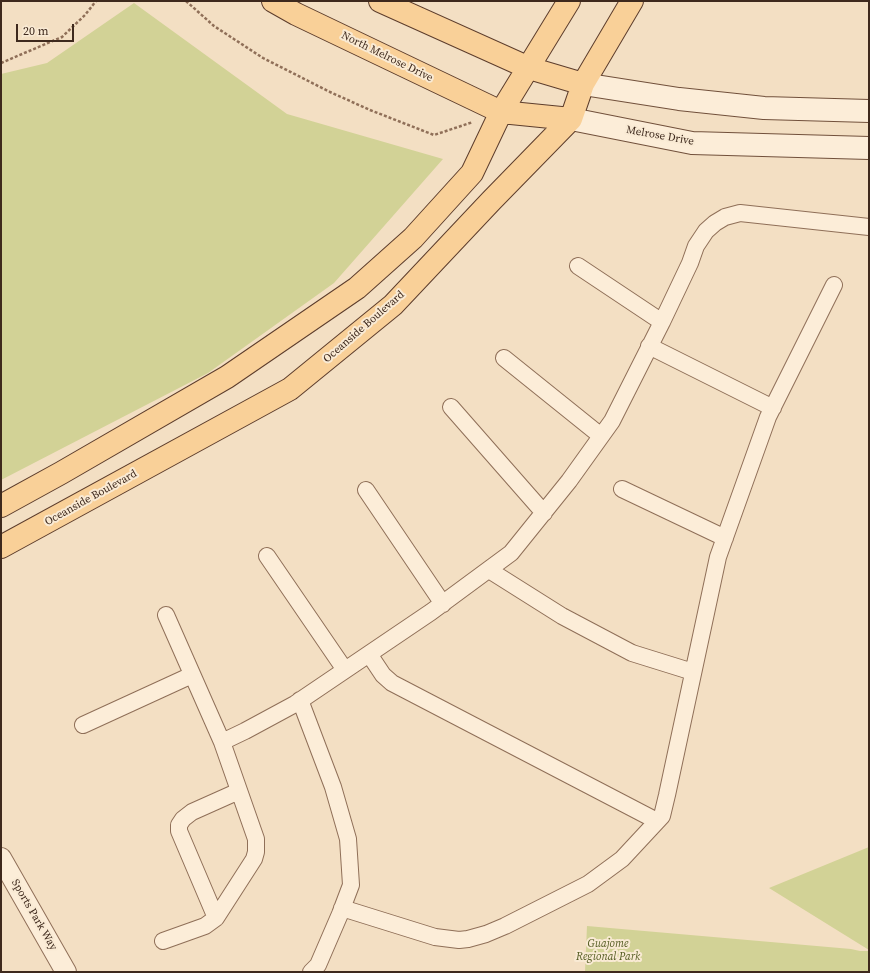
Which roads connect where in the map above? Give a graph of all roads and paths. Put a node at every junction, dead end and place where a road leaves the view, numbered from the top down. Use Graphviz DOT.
graph roads {
  1 [pos="96,1"];
  2 [pos="186,1"];
  3 [pos="273,1"];
  4 [pos="380,1"];
  5 [pos="569,1"];
  6 [pos="632,1"];
  7 [pos="1,63"];
  8 [pos="529,68"];
  9 [pos="583,84"];
  10 [pos="869,111"];
  11 [pos="501,112"];
  12 [pos="571,119"];
  13 [pos="869,148"];
  14 [pos="869,227"];
  15 [pos="578,266"];
  16 [pos="834,285"];
  17 [pos="662,322"];
  18 [pos="649,346"];
  19 [pos="504,358"];
  20 [pos="451,407"];
  21 [pos="773,408"];
  22 [pos="601,436"];
  23 [pos="622,489"];
  24 [pos="366,490"];
  25 [pos="1,506"];
  26 [pos="544,513"];
  27 [pos="725,538"];
  28 [pos="1,547"];
  29 [pos="267,556"];
  30 [pos="488,570"];
  31 [pos="443,604"];
  32 [pos="166,615"];
  33 [pos="369,654"];
  34 [pos="345,670"];
  35 [pos="694,672"];
  36 [pos="192,675"];
  37 [pos="300,700"];
  38 [pos="83,725"];
  39 [pos="222,742"];
  40 [pos="239,791"];
  41 [pos="657,821"];
  42 [pos="1,858"];
  43 [pos="342,908"];
  44 [pos="216,918"];
  45 [pos="163,941"];
  46 [pos="66,972"];
  47 [pos="311,972"];
  1 -- 7 [label="path"];
  2 -- 11 [label="path"];
  3 -- 11 [label="main road, North Melrose Drive"];
  4 -- 8 [label="main road"];
  5 -- 8 [label="main road"];
  6 -- 9 [label="main road, Oceanside Boulevard"];
  8 -- 9 [label="main road"];
  8 -- 11 [label="main road"];
  9 -- 10 [label="main road"];
  9 -- 12 [label="main road, Oceanside Boulevard"];
  11 -- 12 [label="main road, Melrose Drive"];
  11 -- 25 [label="main road"];
  12 -- 13 [label="main road, Melrose Drive"];
  12 -- 28 [label="main road, Oceanside Boulevard"];
  14 -- 17 [label="street"];
  15 -- 17 [label="street"];
  16 -- 21 [label="street"];
  17 -- 18 [label="street"];
  18 -- 21 [label="street"];
  18 -- 22 [label="street"];
  19 -- 22 [label="street"];
  20 -- 26 [label="street"];
  21 -- 27 [label="street"];
  22 -- 26 [label="street"];
  23 -- 27 [label="street"];
  24 -- 31 [label="street"];
  26 -- 30 [label="street"];
  27 -- 35 [label="street"];
  29 -- 34 [label="street"];
  30 -- 31 [label="street"];
  30 -- 35 [label="street"];
  31 -- 33 [label="street"];
  32 -- 36 [label="street"];
  33 -- 34 [label="street"];
  33 -- 41 [label="street"];
  34 -- 37 [label="street"];
  35 -- 41 [label="street"];
  36 -- 38 [label="street"];
  36 -- 39 [label="street"];
  37 -- 39 [label="street"];
  37 -- 43 [label="street"];
  39 -- 40 [label="street"];
  40 -- 44 [label="street"];
  40 -- 44 [label="street"];
  41 -- 43 [label="street"];
  42 -- 46 [label="street, Sports Park Way"];
  43 -- 47 [label="street"];
  44 -- 45 [label="street"];
}
